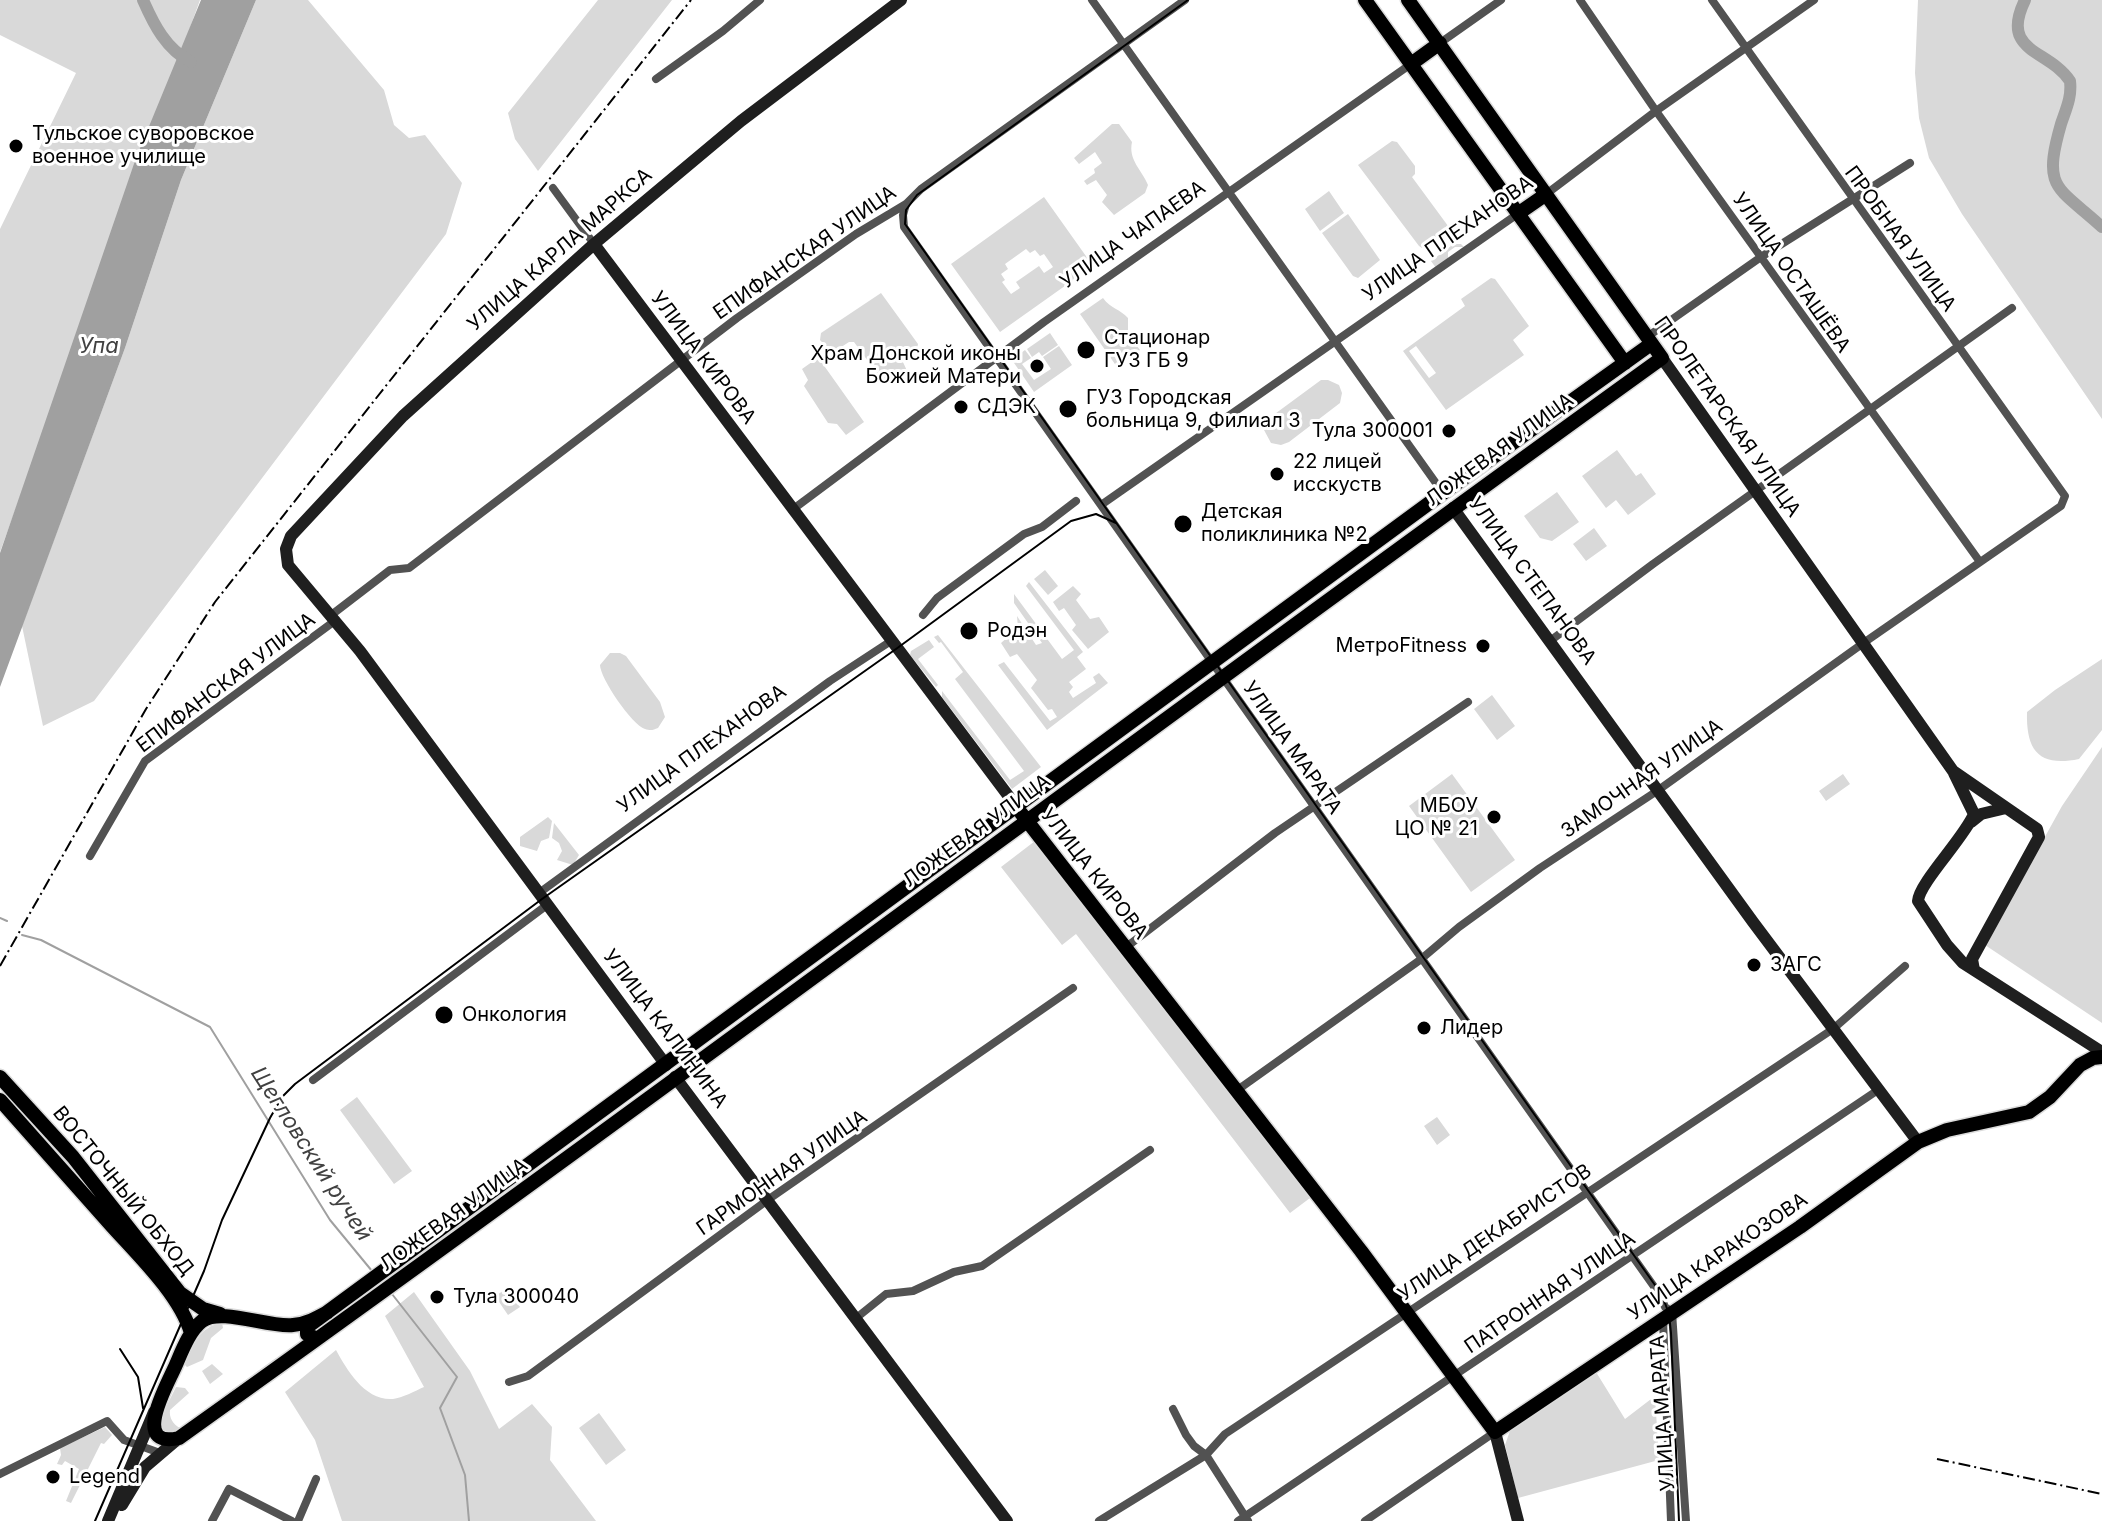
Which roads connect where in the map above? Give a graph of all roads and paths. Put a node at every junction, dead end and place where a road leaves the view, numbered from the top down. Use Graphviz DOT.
graph roads {
  1 [pos="760,0"];
  2 [pos="901,0"];
  3 [pos="1092,0"];
  4 [pos="1185,0"];
  5 [pos="1365,0"];
  6 [pos="1408,0"];
  7 [pos="1501,0"];
  8 [pos="1580,0"];
  9 [pos="1712,0"];
  10 [pos="1814,0"];
  11 [pos="1440,43"];
  12 [pos="1125,44"];
  13 [pos="1747,50"];
  14 [pos="1411,64"];
  15 [pos="656,79"];
  16 [pos="1656,111"];
  17 [pos="1910,163"];
  18 [pos="553,188"];
  19 [pos="1230,193"];
  20 [pos="1545,195"];
  21 [pos="1851,199"];
  22 [pos="906,204"];
  23 [pos="1519,213"];
  24 [pos="594,244"];
  25 [pos="1761,257"];
  26 [pos="2012,308"];
  27 [pos="1646,336"];
  28 [pos="1336,343"];
  29 [pos="1614,347"];
  30 [pos="1959,347"];
  31 [pos="996,356"];
  32 [pos="1662,358"];
  33 [pos="681,361"];
  34 [pos="1625,363"];
  35 [pos="1869,411"];
  36 [pos="1755,492"];
  37 [pos="1443,493"];
  38 [pos="2065,496"];
  39 [pos="1076,501"];
  40 [pos="1101,505"];
  41 [pos="1453,508"];
  42 [pos="792,510"];
  43 [pos="1980,562"];
  44 [pos="288,565"];
  45 [pos="1309,591"];
  46 [pos="1319,605"];
  47 [pos="923,615"];
  48 [pos="333,618"];
  49 [pos="891,641"];
  50 [pos="1550,641"];
  51 [pos="1862,644"];
  52 [pos="1212,662"];
  53 [pos="1222,676"];
  54 [pos="1468,702"];
  55 [pos="1953,771"];
  56 [pos="1657,791"];
  57 [pos="1016,806"];
  58 [pos="1315,807"];
  59 [pos="2006,808"];
  60 [pos="1026,820"];
  61 [pos="1971,822"];
  62 [pos="90,856"];
  63 [pos="539,893"];
  64 [pos="547,905"];
  65 [pos="1125,948"];
  66 [pos="1421,959"];
  67 [pos="1905,966"];
  68 [pos="1974,970"];
  69 [pos="1073,988"];
  70 [pos="1833,1029"];
  71 [pos="2081,1039"];
  72 [pos="2102,1055"];
  73 [pos="2074,1070"];
  74 [pos="670,1071"];
  75 [pos="0,1077"];
  76 [pos="313,1080"];
  77 [pos="1878,1090"];
  78 [pos="1236,1091"];
  79 [pos="0,1100"];
  80 [pos="1918,1142"];
  81 [pos="1150,1150"];
  82 [pos="1587,1192"];
  83 [pos="769,1199"];
  84 [pos="1632,1256"];
  85 [pos="402,1258"];
  86 [pos="410,1271"];
  87 [pos="328,1312"];
  88 [pos="1406,1312"];
  89 [pos="1667,1312"];
  90 [pos="224,1316"];
  91 [pos="855,1319"];
  92 [pos="191,1333"];
  93 [pos="317,1339"];
  94 [pos="1454,1377"];
  95 [pos="509,1382"];
  96 [pos="155,1409"];
  97 [pos="1173,1409"];
  98 [pos="1495,1432"];
  99 [pos="179,1438"];
  100 [pos="139,1447"];
  101 [pos="160,1453"];
  102 [pos="1206,1455"];
  103 [pos="0,1474"];
  104 [pos="316,1479"];
  105 [pos="1244,1519"];
  106 [pos="110,1521"];
  107 [pos="212,1521"];
  108 [pos="295,1521"];
  109 [pos="1007,1521"];
  110 [pos="1099,1521"];
  111 [pos="1365,1521"];
  112 [pos="1518,1521"];
  113 [pos="1671,1521"];
  114 [pos="1686,1521"];
  1 -- 15 [label="street"];
  2 -- 24 [label="street, УЛИЦА КАРЛА МАРКСА"];
  3 -- 12 [label="street, УЛИЦА СТЕПАНОВА"];
  4 -- 12 [label="street, ЕПИФАНСКАЯ УЛИЦА"];
  5 -- 14 [label="main road"];
  6 -- 11 [label="main road, ПРОЛЕТАРСКАЯ УЛИЦА"];
  7 -- 11 [label="street, УЛИЦА ЧАПАЕВА"];
  8 -- 16 [label="street, УЛИЦА ОСТАШЁВА"];
  9 -- 13 [label="street, ПРОБНАЯ УЛИЦА"];
  10 -- 13 [label="street, УЛИЦА ПЛЕХАНОВА"];
  11 -- 14 [label="main road, УЛИЦА ЧАПАЕВА"];
  11 -- 20 [label="main road, ПРОЛЕТАРСКАЯ УЛИЦА"];
  12 -- 19 [label="street, УЛИЦА СТЕПАНОВА"];
  12 -- 22 [label="street, ЕПИФАНСКАЯ УЛИЦА"];
  13 -- 16 [label="street, УЛИЦА ПЛЕХАНОВА"];
  13 -- 21 [label="street, ПРОБНАЯ УЛИЦА"];
  14 -- 19 [label="street, УЛИЦА ЧАПАЕВА"];
  14 -- 23 [label="main road"];
  16 -- 20 [label="street, УЛИЦА ПЛЕХАНОВА"];
  16 -- 25 [label="street, УЛИЦА ОСТАШЁВА"];
  17 -- 21 [label="street, ЛОЖЕВАЯ УЛИЦА"];
  18 -- 24 [label="street, УЛИЦА КИРОВА"];
  19 -- 28 [label="street, УЛИЦА СТЕПАНОВА"];
  19 -- 31 [label="street, УЛИЦА ЧАПАЕВА"];
  20 -- 23 [label="main road, УЛИЦА ПЛЕХАНОВА"];
  20 -- 27 [label="main road, ПРОЛЕТАРСКАЯ УЛИЦА"];
  21 -- 25 [label="street, ЛОЖЕВАЯ УЛИЦА"];
  21 -- 30 [label="street, ПРОБНАЯ УЛИЦА"];
  22 -- 31 [label="street, УЛИЦА МАРАТА"];
  22 -- 33 [label="street, ЕПИФАНСКАЯ УЛИЦА"];
  23 -- 28 [label="street, УЛИЦА ПЛЕХАНОВА"];
  23 -- 29 [label="main road"];
  24 -- 33 [label="street, УЛИЦА КИРОВА"];
  24 -- 44 [label="street, УЛИЦА КАРЛА МАРКСА"];
  25 -- 27 [label="street, ЛОЖЕВАЯ УЛИЦА"];
  25 -- 35 [label="street, УЛИЦА ОСТАШЁВА"];
  26 -- 30 [label="street"];
  27 -- 29 [label="main road"];
  27 -- 32 [label="main road, ПРОЛЕТАРСКАЯ УЛИЦА"];
  27 -- 34 [label="main road, ЛОЖЕВАЯ УЛИЦА"];
  28 -- 37 [label="street, УЛИЦА СТЕПАНОВА"];
  28 -- 40 [label="street, УЛИЦА ПЛЕХАНОВА"];
  29 -- 34 [label="main road"];
  30 -- 35 [label="street"];
  30 -- 38 [label="street, ПРОБНАЯ УЛИЦА"];
  31 -- 40 [label="street, УЛИЦА МАРАТА"];
  31 -- 42 [label="street, УЛИЦА ЧАПАЕВА"];
  32 -- 36 [label="street, ПРОЛЕТАРСКАЯ УЛИЦА"];
  32 -- 41 [label="main road, ЛОЖЕВАЯ УЛИЦА"];
  33 -- 42 [label="street, УЛИЦА КИРОВА"];
  33 -- 48 [label="street, ЕПИФАНСКАЯ УЛИЦА"];
  34 -- 37 [label="main road, ЛОЖЕВАЯ УЛИЦА"];
  35 -- 36 [label="street"];
  35 -- 43 [label="street, УЛИЦА ОСТАШЁВА"];
  36 -- 50 [label="street"];
  36 -- 51 [label="street, ПРОЛЕТАРСКАЯ УЛИЦА"];
  37 -- 41 [label="main road, УЛИЦА СТЕПАНОВА"];
  37 -- 45 [label="main road, ЛОЖЕВАЯ УЛИЦА"];
  38 -- 43 [label="street, ЗАМОЧНАЯ УЛИЦА"];
  39 -- 47 [label="street"];
  40 -- 52 [label="street, УЛИЦА МАРАТА"];
  41 -- 46 [label="main road, ЛОЖЕВАЯ УЛИЦА"];
  41 -- 50 [label="street, УЛИЦА СТЕПАНОВА"];
  42 -- 49 [label="street, УЛИЦА КИРОВА"];
  43 -- 51 [label="street, ЗАМОЧНАЯ УЛИЦА"];
  44 -- 48 [label="street, УЛИЦА КАЛИНИНА"];
  45 -- 46 [label="main road"];
  45 -- 52 [label="main road, ЛОЖЕВАЯ УЛИЦА"];
  46 -- 53 [label="main road, ЛОЖЕВАЯ УЛИЦА"];
  48 -- 62 [label="street, ЕПИФАНСКАЯ УЛИЦА"];
  48 -- 63 [label="street, УЛИЦА КАЛИНИНА"];
  49 -- 57 [label="street, УЛИЦА КИРОВА"];
  49 -- 63 [label="street, УЛИЦА ПЛЕХАНОВА"];
  50 -- 56 [label="street, УЛИЦА СТЕПАНОВА"];
  51 -- 55 [label="street, ПРОЛЕТАРСКАЯ УЛИЦА"];
  51 -- 56 [label="street, ЗАМОЧНАЯ УЛИЦА"];
  52 -- 53 [label="street, УЛИЦА МАРАТА"];
  52 -- 57 [label="main road, ЛОЖЕВАЯ УЛИЦА"];
  53 -- 58 [label="street, УЛИЦА МАРАТА"];
  53 -- 60 [label="main road, ЛОЖЕВАЯ УЛИЦА"];
  54 -- 58 [label="street"];
  55 -- 59 [label="street, ПРОЛЕТАРСКАЯ УЛИЦА"];
  55 -- 61 [label="street"];
  56 -- 66 [label="street, ЗАМОЧНАЯ УЛИЦА"];
  56 -- 70 [label="street, УЛИЦА СТЕПАНОВА"];
  57 -- 60 [label="main road, УЛИЦА КИРОВА"];
  57 -- 74 [label="main road, ЛОЖЕВАЯ УЛИЦА"];
  58 -- 65 [label="street"];
  58 -- 66 [label="street, УЛИЦА МАРАТА"];
  59 -- 61 [label="street"];
  59 -- 68 [label="street, ПРОЛЕТАРСКАЯ УЛИЦА"];
  60 -- 65 [label="main road, УЛИЦА КИРОВА"];
  60 -- 74 [label="main road, ЛОЖЕВАЯ УЛИЦА"];
  61 -- 68 [label="street"];
  63 -- 64 [label="street, УЛИЦА КАЛИНИНА"];
  64 -- 74 [label="street, УЛИЦА КАЛИНИНА"];
  64 -- 76 [label="street"];
  65 -- 78 [label="main road, УЛИЦА КИРОВА"];
  66 -- 78 [label="street, ЗАМОЧНАЯ УЛИЦА"];
  66 -- 82 [label="street, УЛИЦА МАРАТА"];
  67 -- 70 [label="street, УЛИЦА ДЕКАБРИСТОВ"];
  68 -- 71 [label="street"];
  69 -- 83 [label="street, ГАРМОННАЯ УЛИЦА"];
  70 -- 77 [label="street, УЛИЦА СТЕПАНОВА"];
  70 -- 82 [label="street, УЛИЦА ДЕКАБРИСТОВ"];
  71 -- 72 [label="street"];
  71 -- 73 [label="street"];
  72 -- 73 [label="main road, УЛИЦА КАРАКОЗОВА"];
  73 -- 80 [label="main road, УЛИЦА КАРАКОЗОВА"];
  74 -- 83 [label="street, УЛИЦА КАЛИНИНА"];
  74 -- 85 [label="main road, ЛОЖЕВАЯ УЛИЦА"];
  74 -- 86 [label="main road, ЛОЖЕВАЯ УЛИЦА"];
  75 -- 90 [label="main road, ВОСТОЧНЫЙ ОБХОД"];
  77 -- 80 [label="street, УЛИЦА СТЕПАНОВА"];
  77 -- 84 [label="street, ПАТРОННАЯ УЛИЦА"];
  78 -- 88 [label="main road, УЛИЦА КИРОВА"];
  79 -- 92 [label="main road, ВОСТОЧНЫЙ ОБХОД"];
  80 -- 89 [label="main road, УЛИЦА КАРАКОЗОВА"];
  81 -- 91 [label="street"];
  82 -- 84 [label="street, УЛИЦА МАРАТА"];
  82 -- 88 [label="street, УЛИЦА ДЕКАБРИСТОВ"];
  83 -- 91 [label="street, УЛИЦА КАЛИНИНА"];
  83 -- 95 [label="street, ГАРМОННАЯ УЛИЦА"];
  84 -- 89 [label="street, УЛИЦА МАРАТА"];
  84 -- 94 [label="street, ПАТРОННАЯ УЛИЦА"];
  85 -- 86 [label="main road"];
  85 -- 87 [label="main road, ЛОЖЕВАЯ УЛИЦА"];
  86 -- 93 [label="main road, ЛОЖЕВАЯ УЛИЦА"];
  87 -- 90 [label="main road, ЛОЖЕВАЯ УЛИЦА"];
  87 -- 93 [label="main road, ЛОЖЕВАЯ УЛИЦА"];
  88 -- 94 [label="main road, УЛИЦА КИРОВА"];
  88 -- 102 [label="street, УЛИЦА ДЕКАБРИСТОВ"];
  89 -- 98 [label="main road, УЛИЦА КАРАКОЗОВА"];
  89 -- 113 [label="street, УЛИЦА МАРАТА"];
  89 -- 114 [label="street, УЛИЦА МАРАТА"];
  90 -- 92 [label="main road"];
  91 -- 109 [label="street, УЛИЦА КАЛИНИНА"];
  92 -- 96 [label="main road"];
  93 -- 99 [label="main road, ЛОЖЕВАЯ УЛИЦА"];
  94 -- 98 [label="main road, УЛИЦА КИРОВА"];
  94 -- 105 [label="street, ПАТРОННАЯ УЛИЦА"];
  96 -- 99 [label="main road"];
  96 -- 100 [label="street"];
  97 -- 102 [label="street"];
  98 -- 111 [label="street, УЛИЦА КАРАКОЗОВА"];
  98 -- 112 [label="street, УЛИЦА КИРОВА"];
  99 -- 101 [label="street"];
  100 -- 101 [label="street"];
  100 -- 103 [label="street"];
  100 -- 106 [label="street"];
  101 -- 106 [label="street"];
  102 -- 105 [label="street"];
  102 -- 110 [label="street, УЛИЦА ДЕКАБРИСТОВ"];
  104 -- 108 [label="street"];
  107 -- 108 [label="street"];
}
